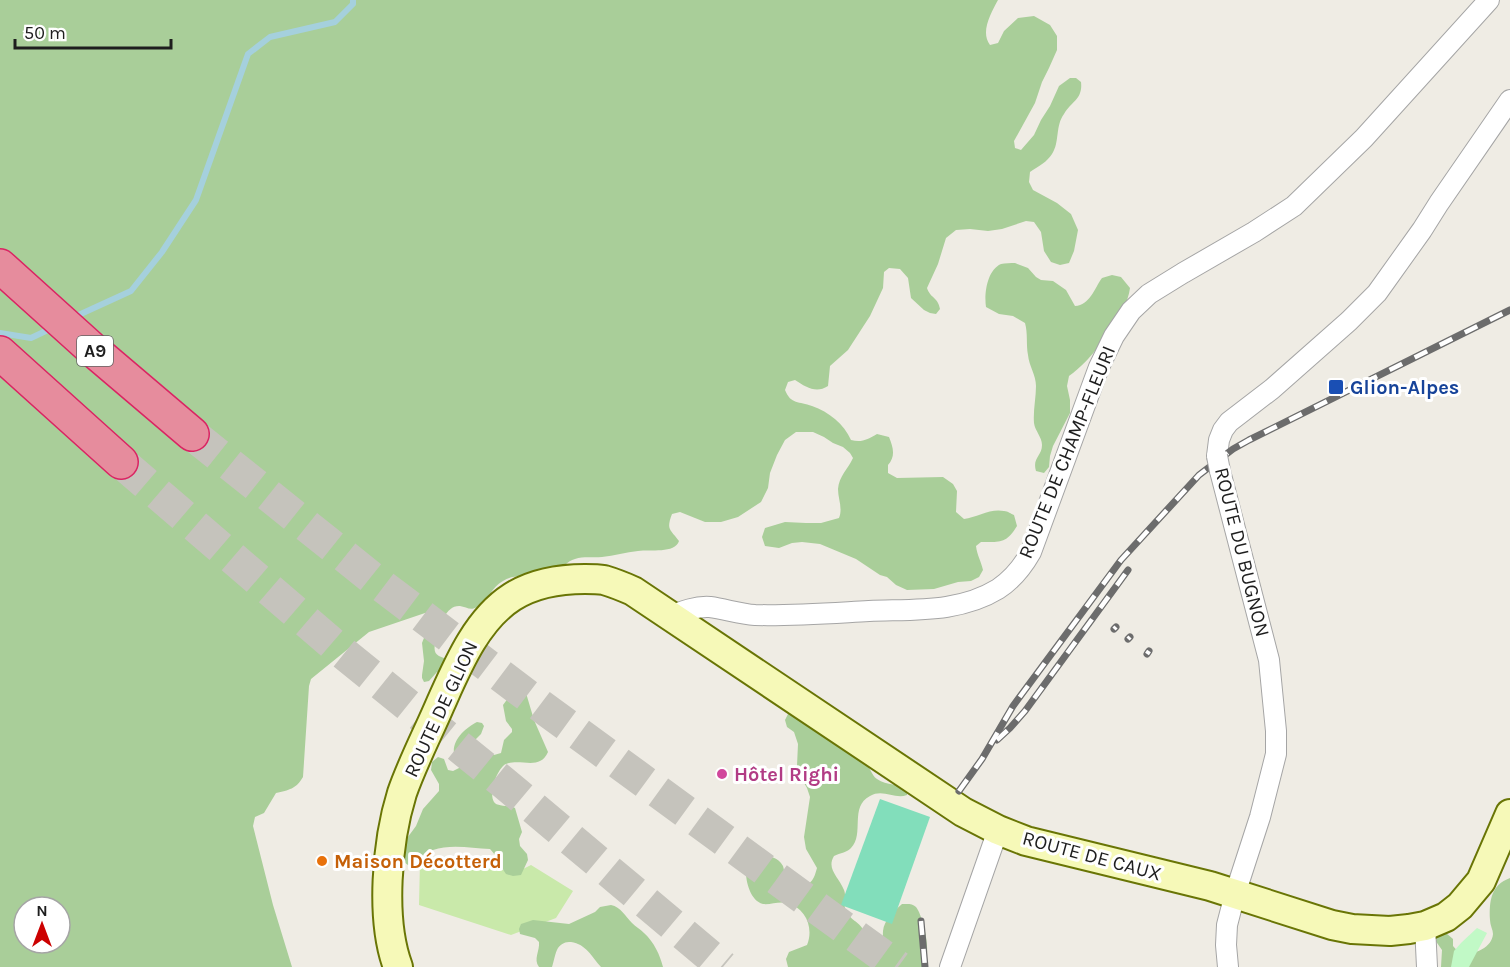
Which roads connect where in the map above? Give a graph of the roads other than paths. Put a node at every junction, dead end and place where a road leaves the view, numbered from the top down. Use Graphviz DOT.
graph roads {
  1 [pos="1489,0"];
  2 [pos="1510,100"];
  3 [pos="0,266"];
  4 [pos="0,353"];
  5 [pos="192,434"];
  6 [pos="121,462"];
  7 [pos="670,616"];
  8 [pos="1510,814"];
  9 [pos="998,830"];
  10 [pos="1235,894"];
  11 [pos="1425,926"];
  12 [pos="398,967"];
  13 [pos="950,967"];
  14 [pos="1228,967"];
  15 [pos="1427,967"];
  1 -- 7 [label="street, ROUTE DE CHAMP-FLEURI"];
  2 -- 10 [label="street, ROUTE DU BUGNON, bridge"];
  3 -- 5 [label="highway, A9"];
  4 -- 6 [label="highway"];
  7 -- 9 [label="street, ROUTE DE CAUX"];
  7 -- 12 [label="street, ROUTE DE GLION"];
  8 -- 11 [label="street, ROUTE DE CAUX"];
  9 -- 10 [label="street, ROUTE DE CAUX"];
  9 -- 13 [label="street"];
  10 -- 11 [label="street, ROUTE DE CAUX"];
  10 -- 14 [label="street, ROUTE DU BUGNON"];
  11 -- 15 [label="street"];
}
